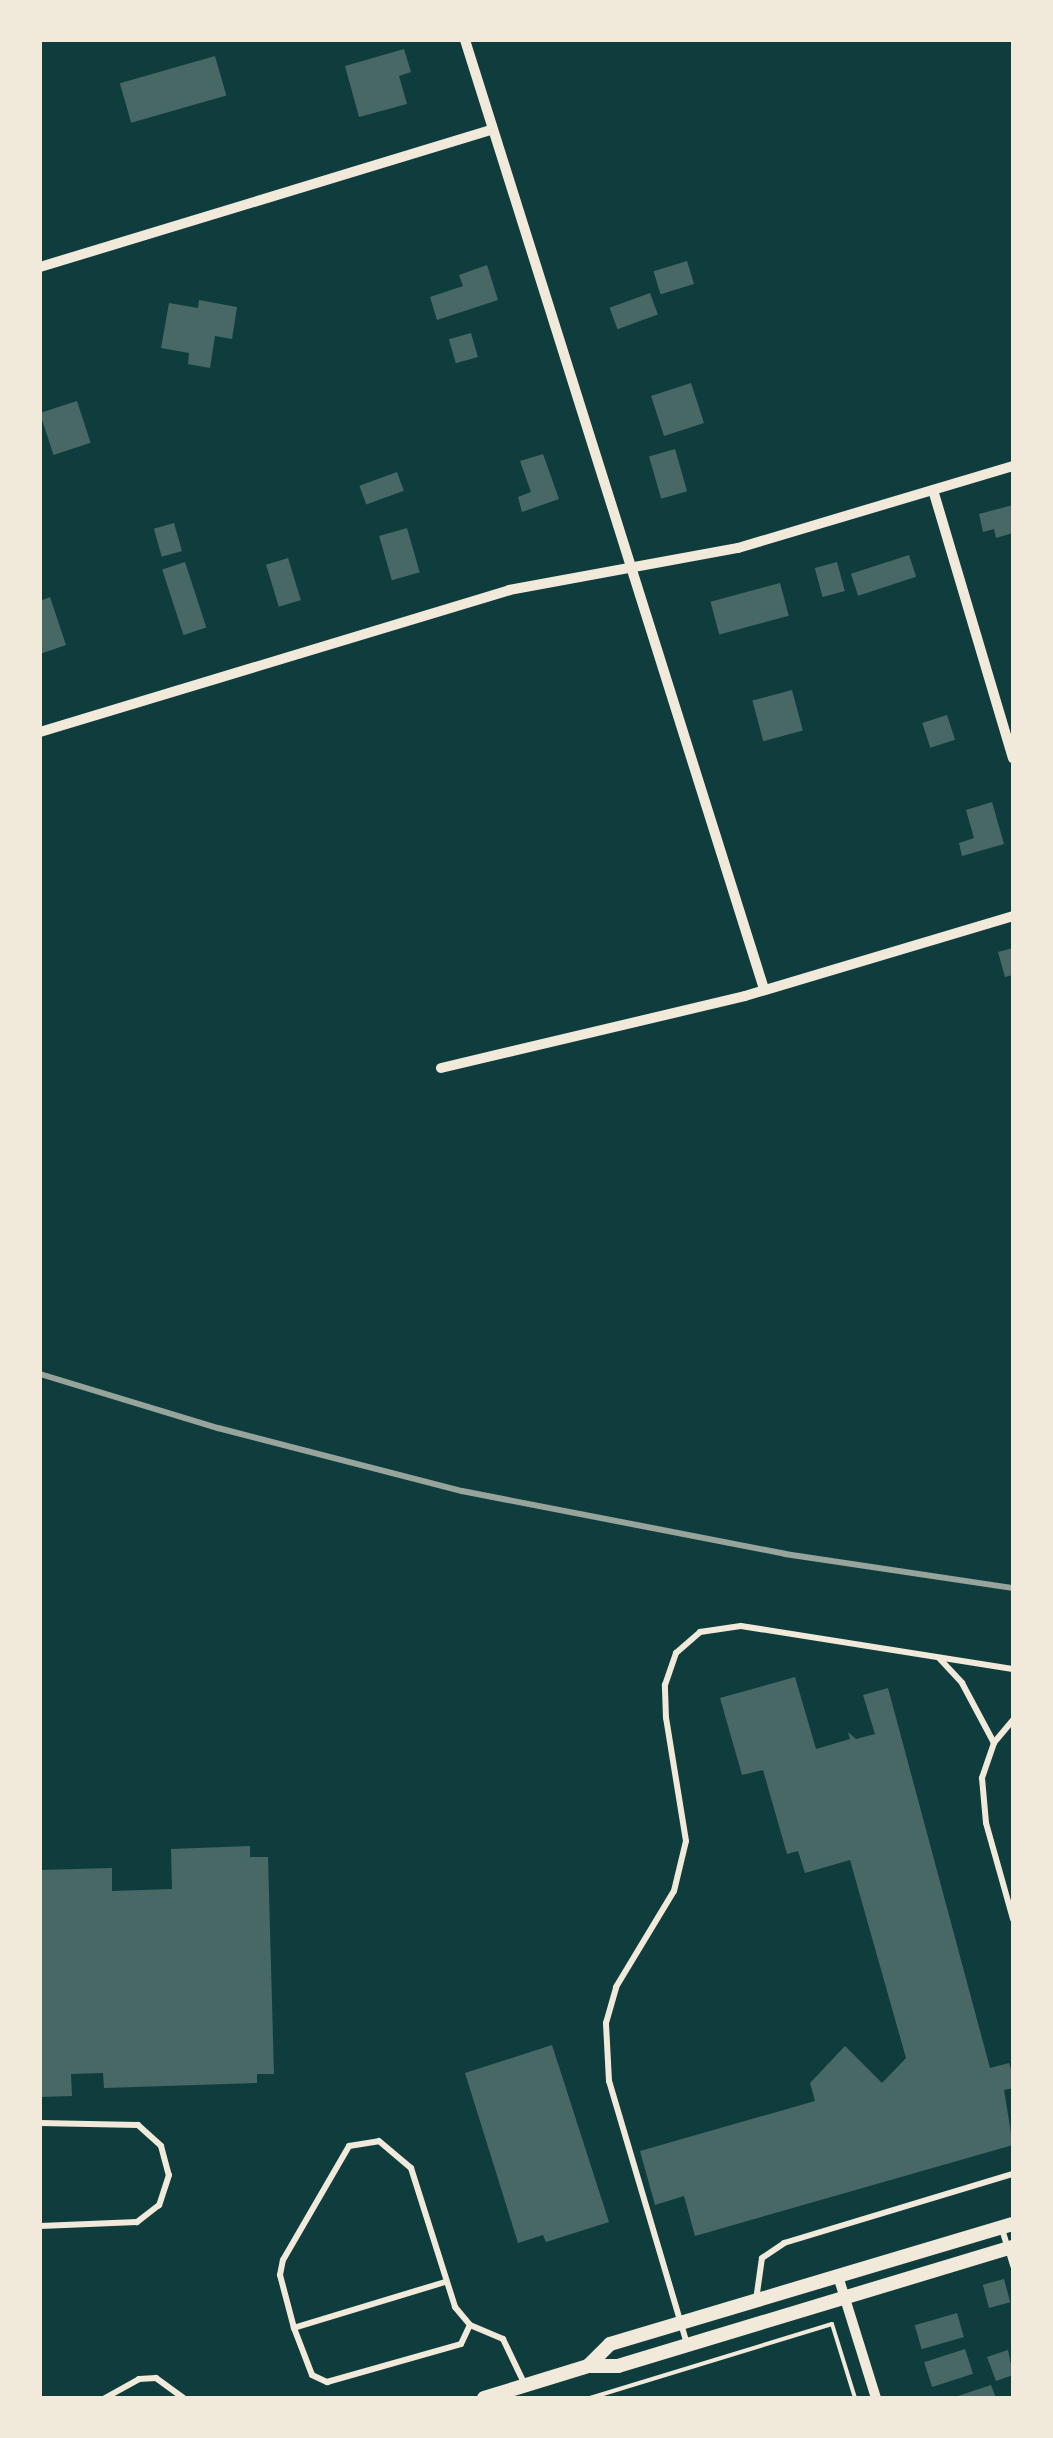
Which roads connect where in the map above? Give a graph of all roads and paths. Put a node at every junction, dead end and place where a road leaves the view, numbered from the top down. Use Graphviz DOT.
graph roads {
  1 [pos="465,40"];
  2 [pos="491,130"];
  3 [pos="40,267"];
  4 [pos="1013,466"];
  5 [pos="933,490"];
  6 [pos="629,566"];
  7 [pos="40,732"];
  8 [pos="1013,758"];
  9 [pos="1013,916"];
  10 [pos="764,989"];
  11 [pos="440,1068"];
  12 [pos="938,1657"];
  13 [pos="1013,1668"];
  14 [pos="1013,1720"];
  15 [pos="994,1743"];
  16 [pos="1013,1919"];
  17 [pos="40,2123"];
  18 [pos="1013,2174"];
  19 [pos="40,2226"];
  20 [pos="1008,2226"];
  21 [pos="1010,2248"];
  22 [pos="1013,2266"];
  23 [pos="838,2276"];
  24 [pos="445,2282"];
  25 [pos="845,2298"];
  26 [pos="756,2300"];
  27 [pos="681,2322"];
  28 [pos="470,2325"];
  29 [pos="294,2328"];
  30 [pos="688,2345"];
  31 [pos="588,2366"];
  32 [pos="527,2392"];
  33 [pos="105,2398"];
  34 [pos="184,2398"];
  35 [pos="484,2398"];
  36 [pos="590,2398"];
  37 [pos="855,2398"];
  38 [pos="876,2398"];
  1 -- 2 [label="street"];
  2 -- 3 [label="street"];
  2 -- 6 [label="street"];
  4 -- 5 [label="street"];
  5 -- 6 [label="street"];
  5 -- 8 [label="street"];
  6 -- 7 [label="street"];
  6 -- 10 [label="street"];
  9 -- 10 [label="street"];
  10 -- 11 [label="street"];
  12 -- 13 [label="lane"];
  12 -- 15 [label="lane"];
  12 -- 27 [label="lane"];
  14 -- 15 [label="lane"];
  15 -- 16 [label="lane"];
  17 -- 19 [label="lane"];
  18 -- 26 [label="lane"];
  20 -- 21 [label="lane"];
  20 -- 23 [label="street"];
  21 -- 22 [label="lane"];
  21 -- 25 [label="street"];
  23 -- 25 [label="street"];
  23 -- 26 [label="street"];
  24 -- 28 [label="lane"];
  24 -- 29 [label="lane"];
  24 -- 29 [label="lane"];
  25 -- 30 [label="street"];
  25 -- 38 [label="street"];
  26 -- 27 [label="street"];
  27 -- 30 [label="lane"];
  27 -- 31 [label="street"];
  28 -- 29 [label="lane"];
  28 -- 32 [label="lane"];
  30 -- 31 [label="street"];
  31 -- 32 [label="street"];
  32 -- 35 [label="street"];
  33 -- 34 [label="lane"];
  36 -- 37 [label="path"];
}
